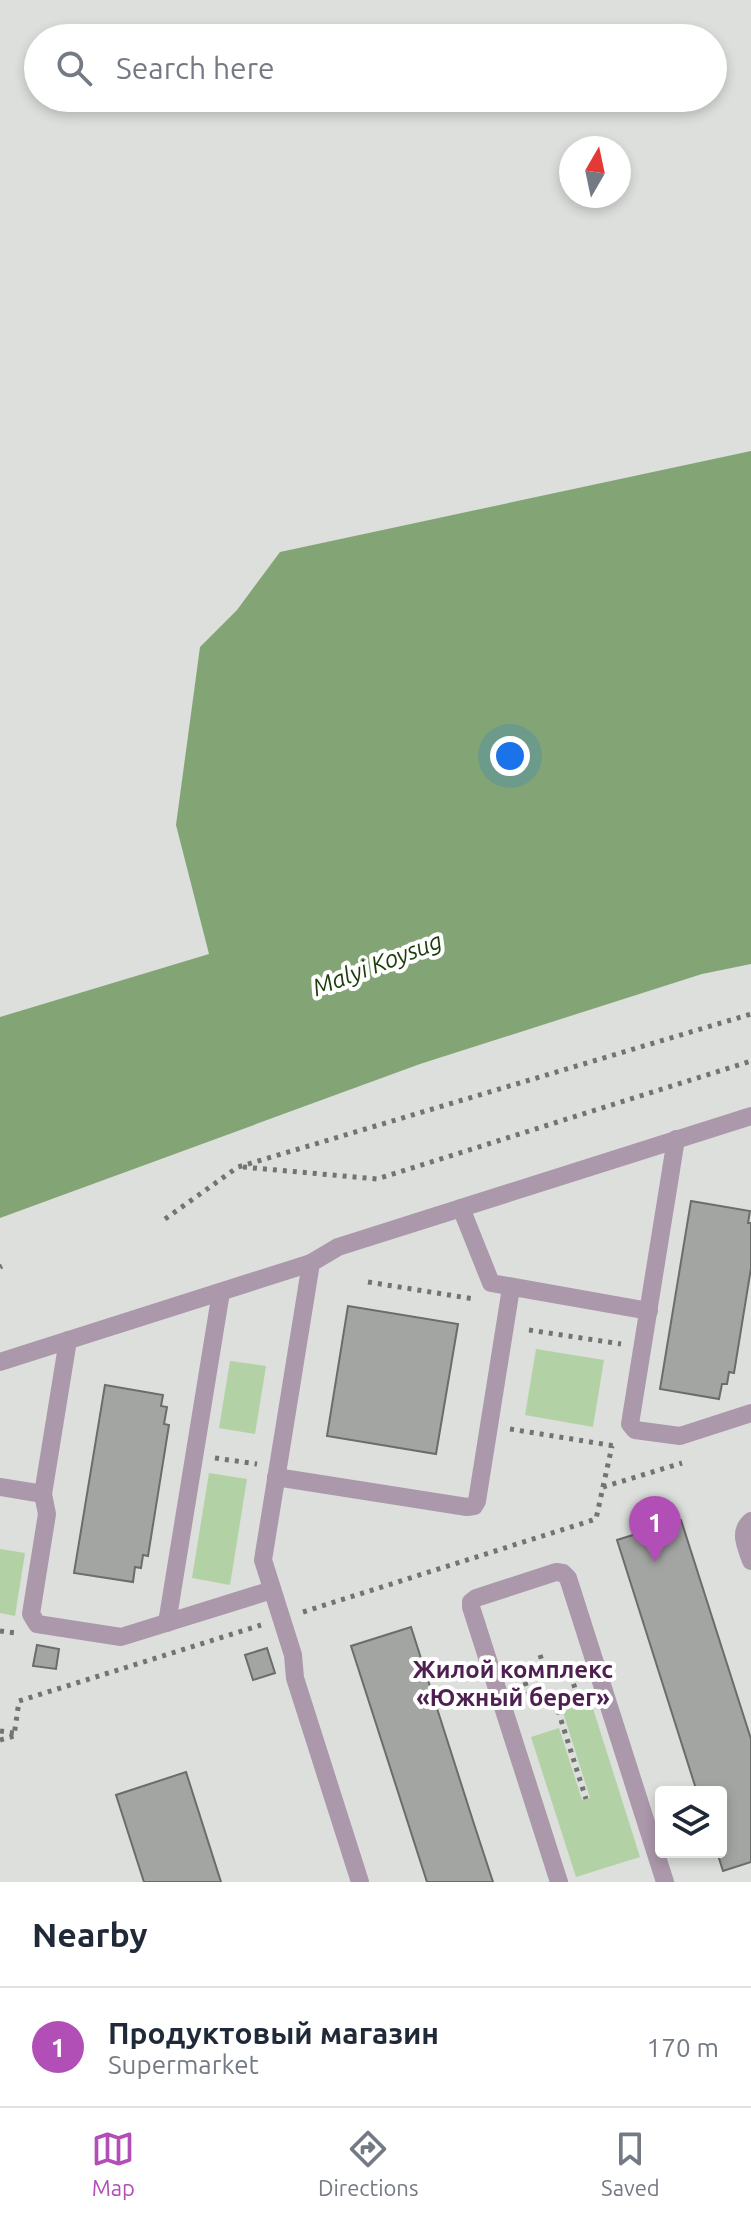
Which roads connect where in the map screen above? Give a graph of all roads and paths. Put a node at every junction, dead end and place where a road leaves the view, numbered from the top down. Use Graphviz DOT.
graph roads {
  1 [pos="751,1014"];
  2 [pos="751,1061"];
  3 [pos="751,1116"];
  4 [pos="676,1139"];
  5 [pos="238,1167"];
  6 [pos="461,1208"];
  7 [pos="165,1219"];
  8 [pos="311,1263"];
  9 [pos="368,1282"];
  10 [pos="511,1288"];
  11 [pos="221,1292"];
  12 [pos="475,1300"];
  13 [pos="649,1311"];
  14 [pos="524,1329"];
  15 [pos="68,1340"];
  16 [pos="632,1346"];
  17 [pos="0,1362"];
  18 [pos="751,1413"];
  19 [pos="489,1426"];
  20 [pos="632,1428"];
  21 [pos="612,1446"];
  22 [pos="194,1455"];
  23 [pos="692,1459"];
  24 [pos="277,1472"];
  25 [pos="0,1487"];
  26 [pos="603,1487"];
  27 [pos="43,1494"];
  28 [pos="751,1521"];
  29 [pos="751,1561"];
  30 [pos="272,1590"];
  31 [pos="302,1612"];
  32 [pos="167,1623"];
  33 [pos="266,1624"];
  34 [pos="540,1655"];
  35 [pos="546,1672"];
  36 [pos="555,1701"];
  37 [pos="0,1731"];
  38 [pos="14,1733"];
  39 [pos="0,1740"];
  40 [pos="586,1799"];
  41 [pos="360,1882"];
  42 [pos="559,1882"];
  43 [pos="665,1882"];
  1 -- 5 [label="path"];
  2 -- 5 [label="path"];
  3 -- 4 [label="lane"];
  4 -- 6 [label="lane"];
  4 -- 13 [label="lane"];
  5 -- 7 [label="path"];
  6 -- 8 [label="lane"];
  6 -- 10 [label="lane"];
  8 -- 11 [label="lane"];
  8 -- 24 [label="lane"];
  9 -- 12 [label="path"];
  10 -- 13 [label="lane"];
  10 -- 19 [label="lane"];
  11 -- 15 [label="lane"];
  11 -- 22 [label="lane"];
  13 -- 20 [label="lane"];
  14 -- 16 [label="path"];
  15 -- 17 [label="lane"];
  15 -- 27 [label="lane"];
  18 -- 20 [label="lane"];
  19 -- 21 [label="path"];
  19 -- 24 [label="lane"];
  20 -- 21 [label="path"];
  21 -- 26 [label="path"];
  22 -- 24 [label="path"];
  22 -- 32 [label="lane"];
  23 -- 26 [label="path"];
  24 -- 30 [label="lane"];
  25 -- 27 [label="lane"];
  26 -- 31 [label="path"];
  27 -- 32 [label="lane"];
  28 -- 29 [label="lane"];
  30 -- 32 [label="lane"];
  30 -- 41 [label="lane"];
  33 -- 38 [label="path"];
  34 -- 35 [label="path"];
  35 -- 36 [label="path"];
  35 -- 36 [label="path"];
  36 -- 40 [label="path"];
  37 -- 38 [label="path"];
  38 -- 39 [label="path"];
  42 -- 43 [label="lane"];
}
